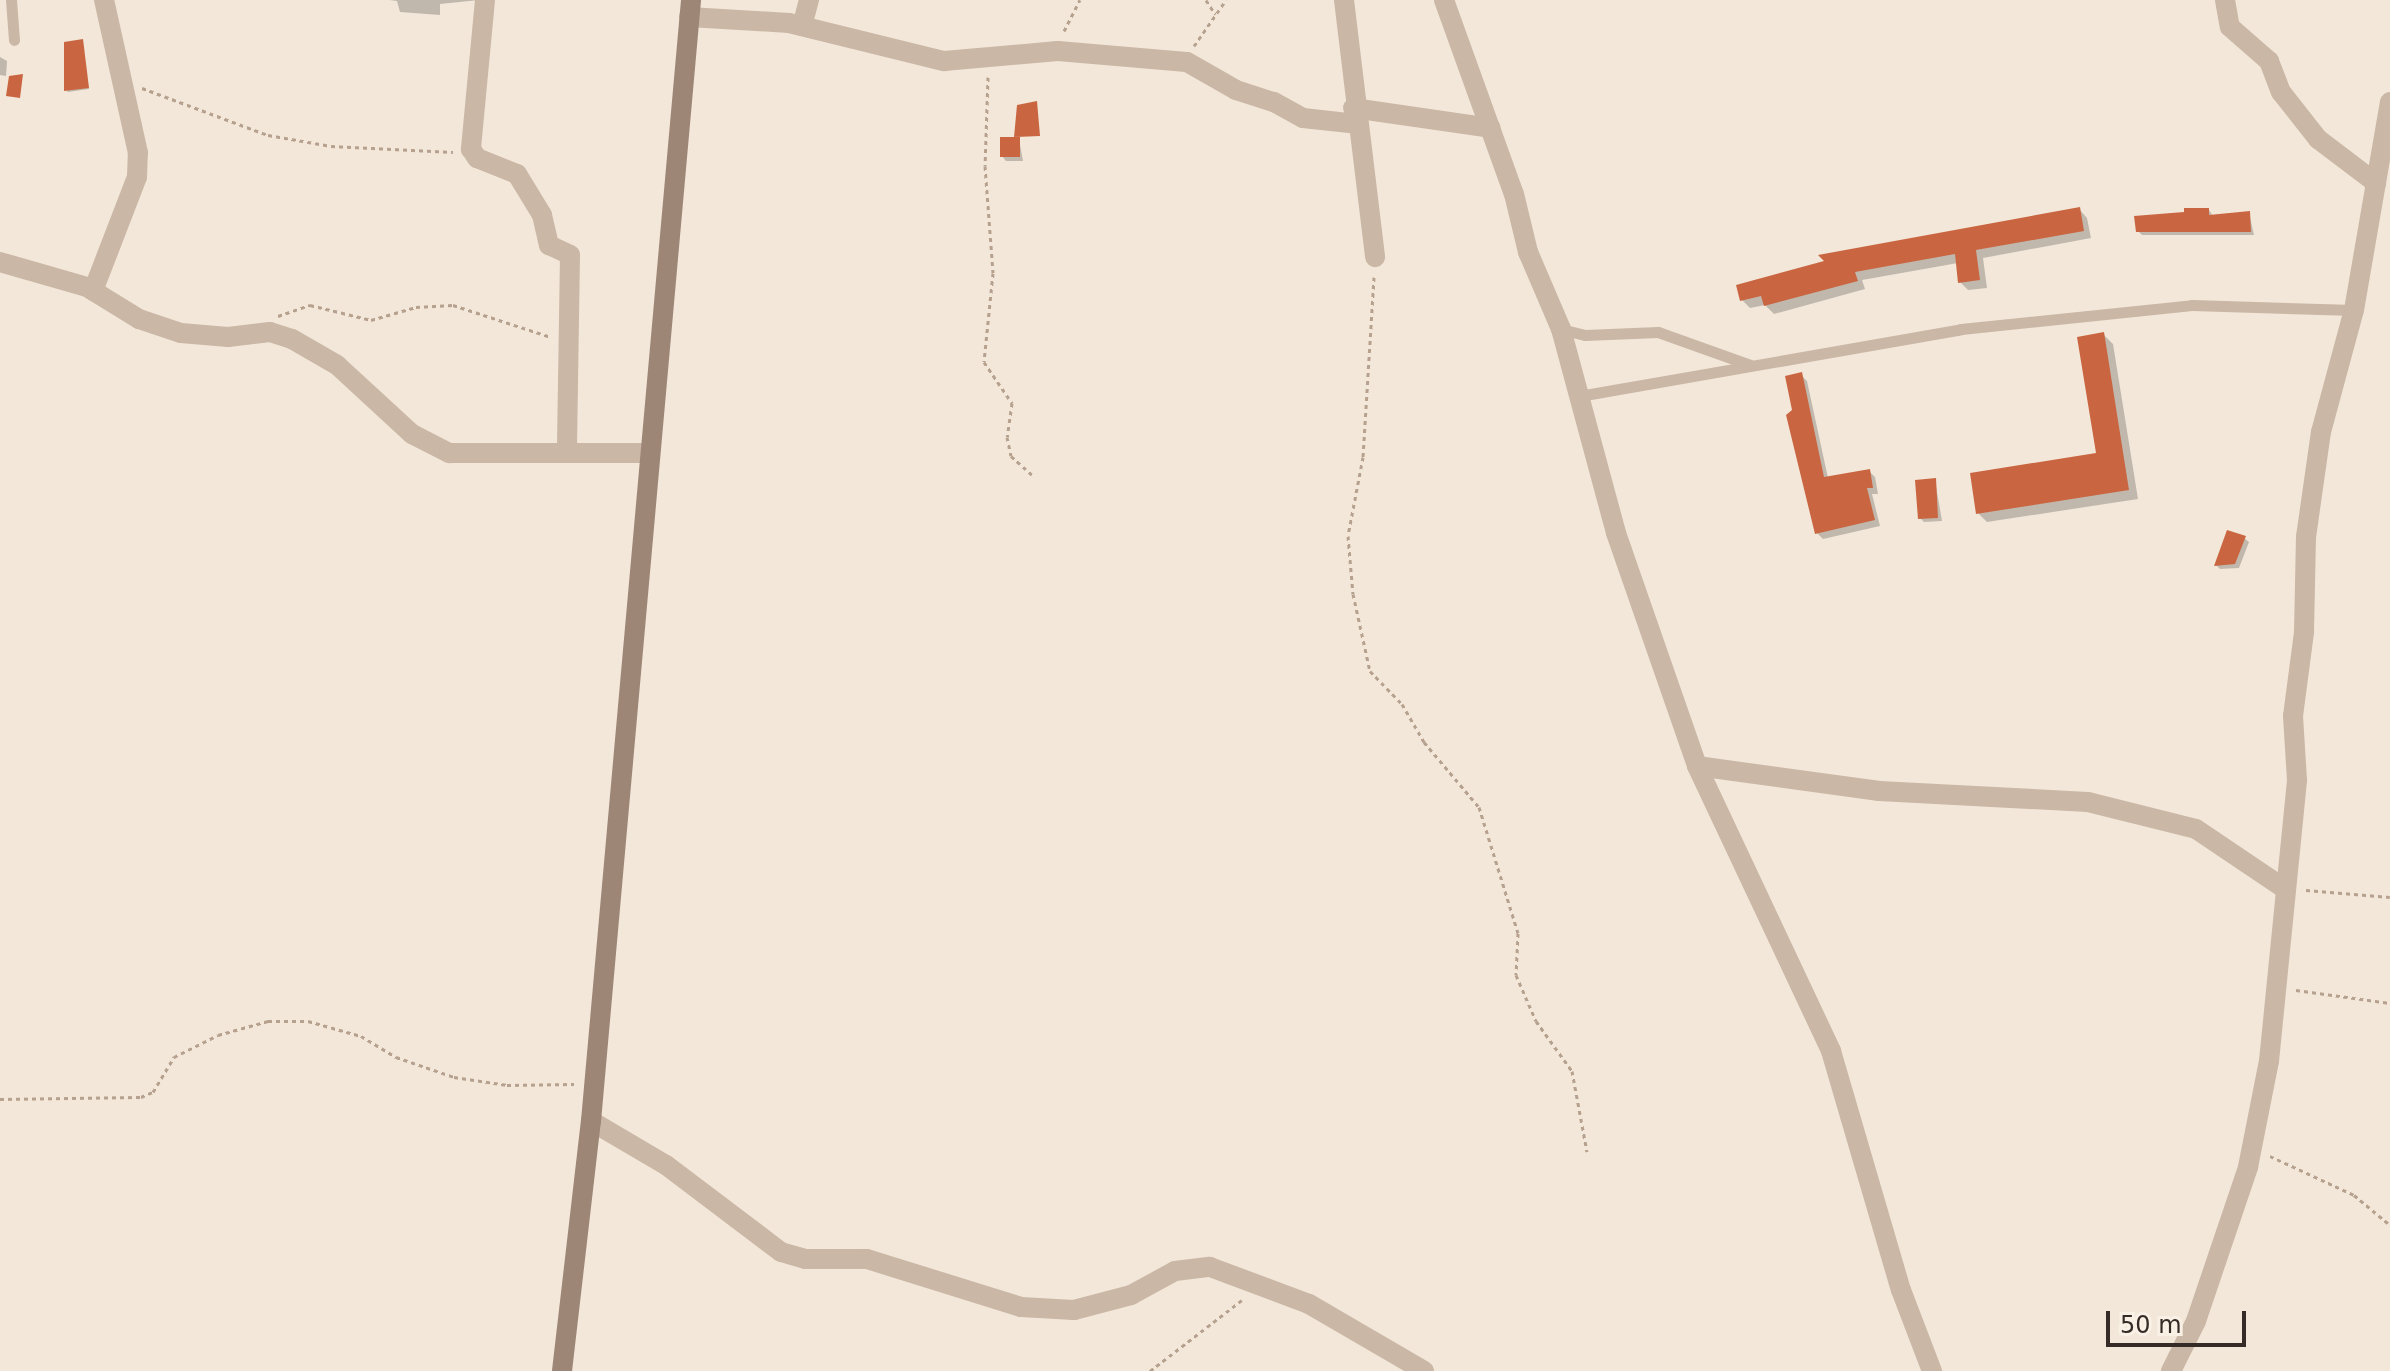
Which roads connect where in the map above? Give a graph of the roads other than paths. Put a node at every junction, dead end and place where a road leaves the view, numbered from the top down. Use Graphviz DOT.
graph roads {
  1 [pos="11,0"];
  2 [pos="104,0"];
  3 [pos="485,0"];
  4 [pos="809,0"];
  5 [pos="1344,0"];
  6 [pos="1444,0"];
  7 [pos="2225,0"];
  8 [pos="690,8"];
  9 [pos="802,26"];
  10 [pos="14,40"];
  11 [pos="1480,100"];
  12 [pos="2390,102"];
  13 [pos="1355,116"];
  14 [pos="1461,122"];
  15 [pos="1491,128"];
  16 [pos="2376,183"];
  17 [pos="1375,257"];
  18 [pos="0,262"];
  19 [pos="93,291"];
  20 [pos="2354,310"];
  21 [pos="1561,329"];
  22 [pos="1751,366"];
  23 [pos="1579,396"];
  24 [pos="567,453"];
  25 [pos="647,453"];
  26 [pos="1697,766"];
  27 [pos="2285,889"];
  28 [pos="591,1121"];
  29 [pos="562,1371"];
  30 [pos="1424,1371"];
  31 [pos="1932,1371"];
  32 [pos="2171,1371"];
  1 -- 10 [label="lane"];
  2 -- 19 [label="street"];
  3 -- 24 [label="street"];
  4 -- 9 [label="street"];
  5 -- 13 [label="street"];
  6 -- 11 [label="street"];
  7 -- 16 [label="street"];
  8 -- 9 [label="street"];
  8 -- 25 [label="main road"];
  9 -- 13 [label="street"];
  11 -- 14 [label="street"];
  11 -- 15 [label="street"];
  12 -- 16 [label="street"];
  13 -- 14 [label="street"];
  13 -- 17 [label="street"];
  14 -- 15 [label="street"];
  15 -- 21 [label="street"];
  16 -- 20 [label="street"];
  18 -- 19 [label="street"];
  19 -- 24 [label="street"];
  20 -- 22 [label="lane"];
  20 -- 27 [label="street"];
  21 -- 22 [label="lane"];
  21 -- 23 [label="street"];
  22 -- 23 [label="lane"];
  23 -- 26 [label="street"];
  24 -- 25 [label="street"];
  25 -- 28 [label="main road"];
  26 -- 27 [label="street"];
  26 -- 31 [label="street"];
  27 -- 32 [label="street"];
  28 -- 29 [label="main road"];
  28 -- 30 [label="street"];
}
